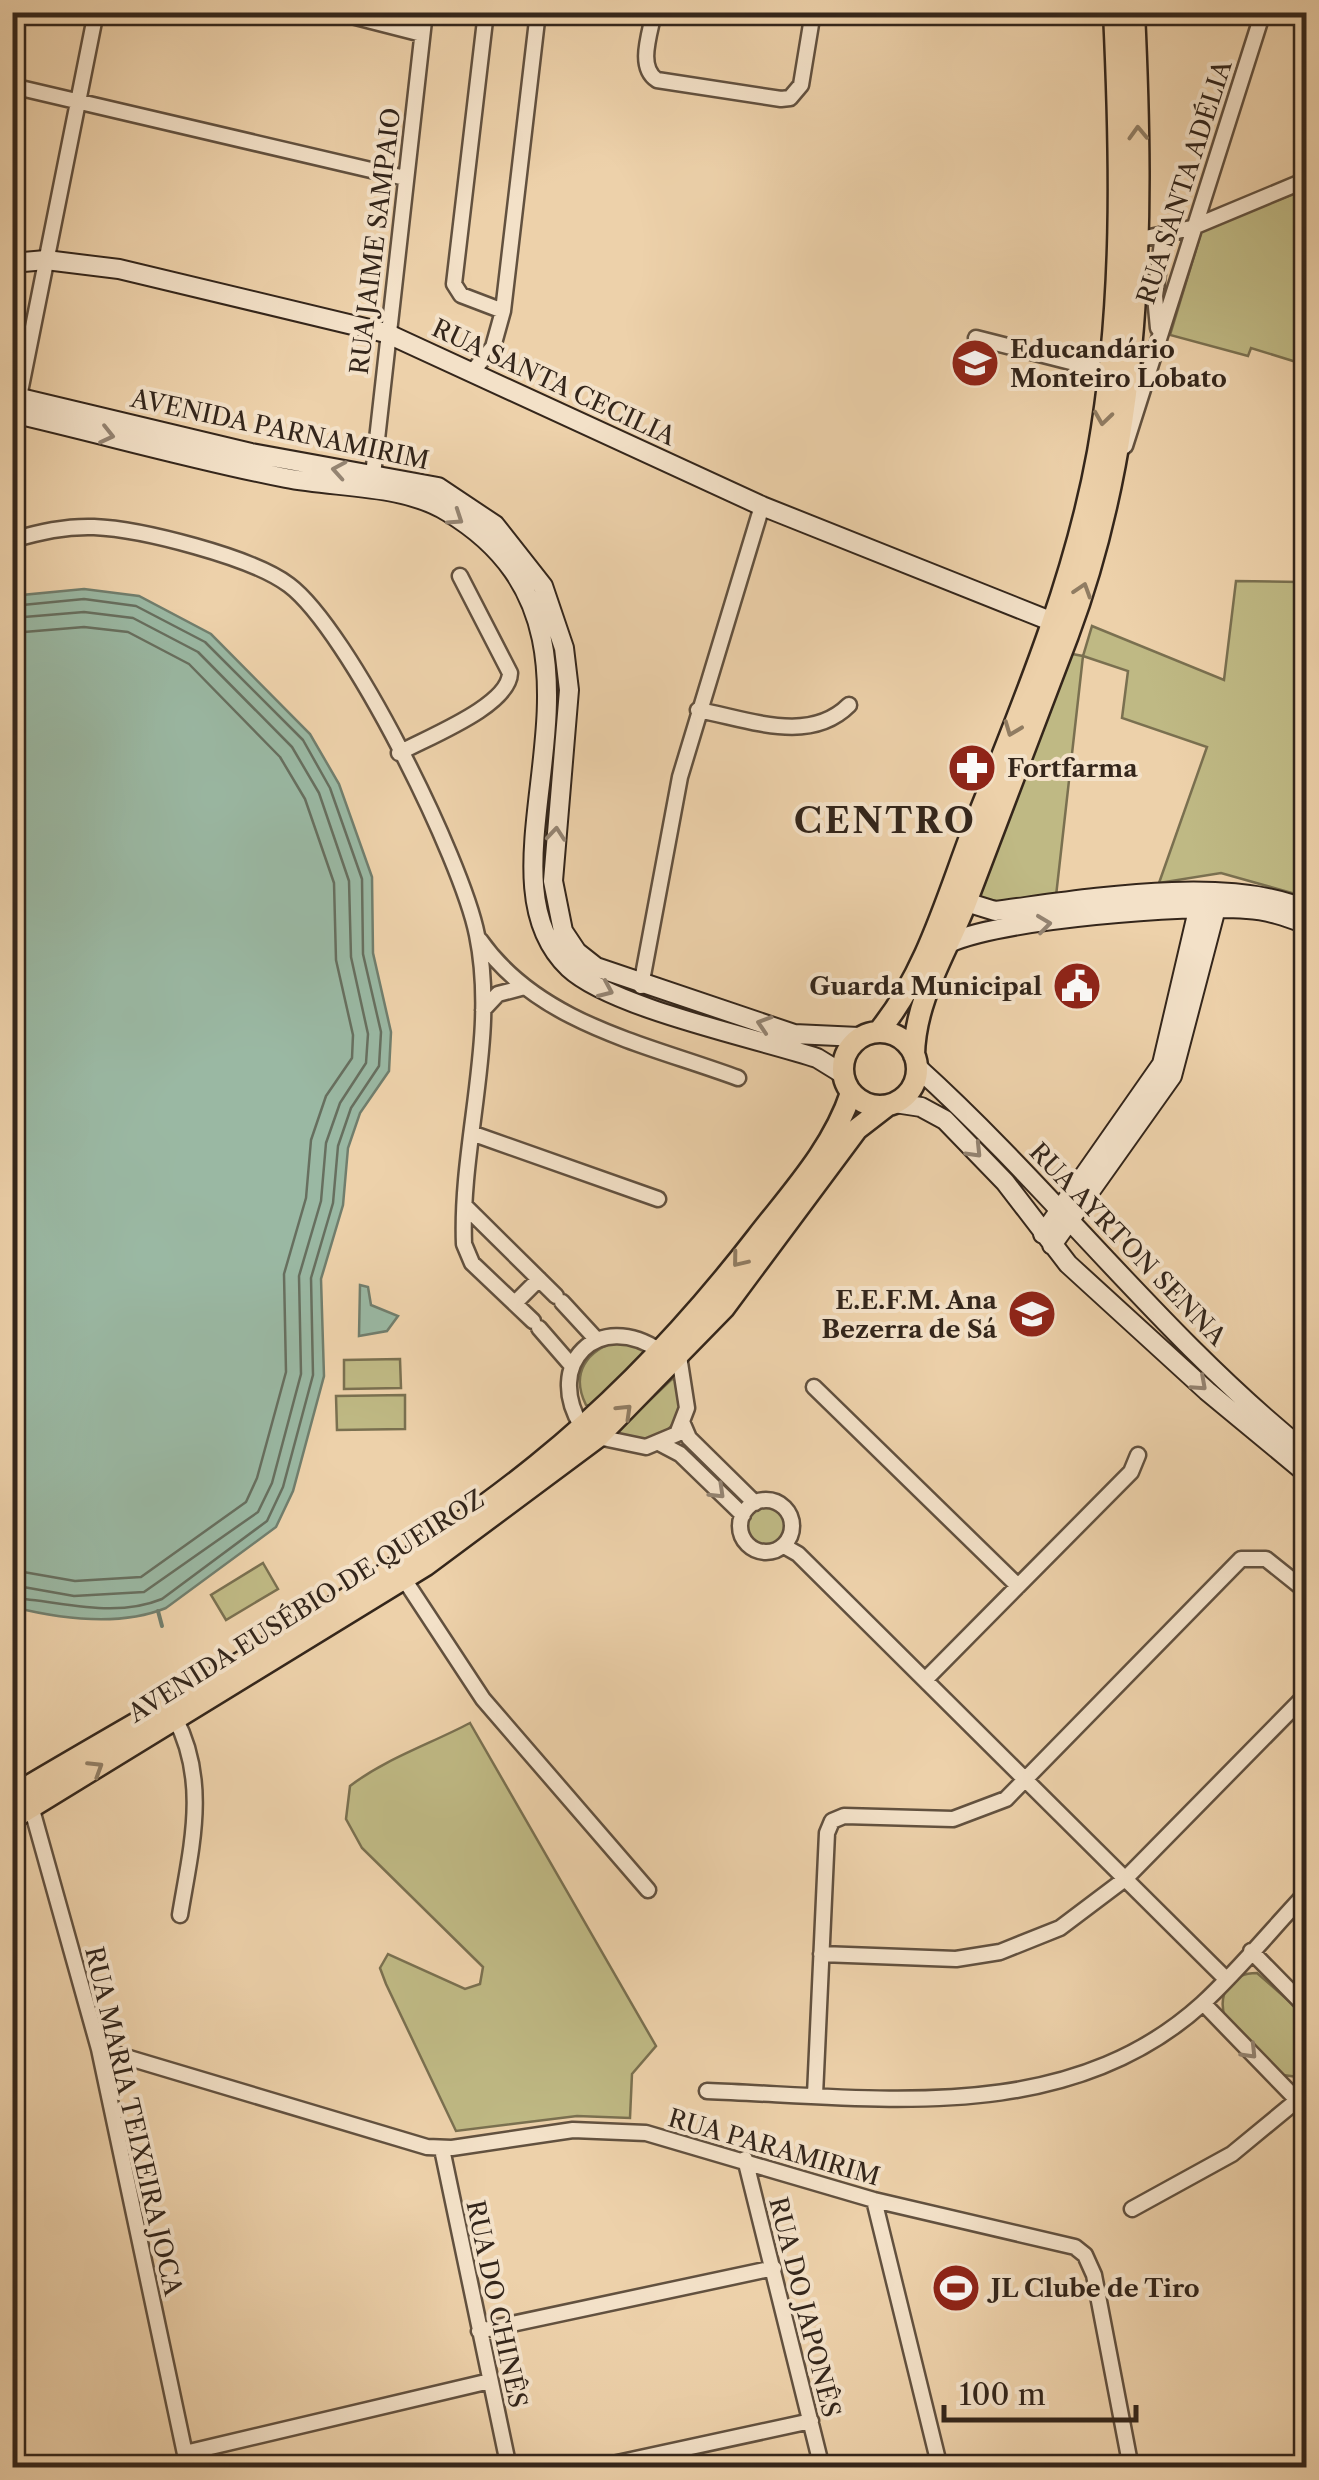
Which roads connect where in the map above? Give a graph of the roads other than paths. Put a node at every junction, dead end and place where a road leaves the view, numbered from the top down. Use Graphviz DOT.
graph roads {
  1 [pos="96,12"];
  2 [pos="336,12"];
  3 [pos="425,12"];
  4 [pos="486,12"];
  5 [pos="538,12"];
  6 [pos="654,12"];
  7 [pos="812,12"];
  8 [pos="1114,12"];
  9 [pos="1134,12"];
  10 [pos="1262,12"];
  11 [pos="422,34"];
  12 [pos="12,86"];
  13 [pos="77,102"];
  14 [pos="406,178"];
  15 [pos="1306,180"];
  16 [pos="1191,228"];
  17 [pos="1163,235"];
  18 [pos="1131,236"];
  19 [pos="46,260"];
  20 [pos="12,263"];
  21 [pos="1128,280"];
  22 [pos="503,311"];
  23 [pos="1159,332"];
  24 [pos="386,333"];
  25 [pos="976,338"];
  26 [pos="472,372"];
  27 [pos="1110,372"];
  28 [pos="15,402"];
  29 [pos="373,475"];
  30 [pos="1112,479"];
  31 [pos="762,506"];
  32 [pos="12,540"];
  33 [pos="460,576"];
  34 [pos="1054,622"];
  35 [pos="849,704"];
  36 [pos="698,710"];
  37 [pos="399,752"];
  38 [pos="550,791"];
  39 [pos="1210,900"];
  40 [pos="966,902"];
  41 [pos="1306,910"];
  42 [pos="1306,924"];
  43 [pos="478,936"];
  44 [pos="949,944"];
  45 [pos="641,986"];
  46 [pos="521,988"];
  47 [pos="483,1010"];
  48 [pos="725,1020"];
  49 [pos="869,1034"];
  50 [pos="916,1061"];
  51 [pos="738,1078"];
  52 [pos="847,1083"];
  53 [pos="891,1104"];
  54 [pos="474,1134"];
  55 [pos="658,1199"];
  56 [pos="466,1207"];
  57 [pos="1068,1215"];
  58 [pos="486,1226"];
  59 [pos="464,1234"];
  60 [pos="1047,1240"];
  61 [pos="539,1279"];
  62 [pos="515,1302"];
  63 [pos="597,1340"];
  64 [pos="670,1353"];
  65 [pos="572,1366"];
  66 [pos="814,1387"];
  67 [pos="683,1424"];
  68 [pos="590,1432"];
  69 [pos="662,1444"];
  70 [pos="1306,1452"];
  71 [pos="1138,1454"];
  72 [pos="707,1456"];
  73 [pos="694,1468"];
  74 [pos="1306,1472"];
  75 [pos="754,1502"];
  76 [pos="742,1515"];
  77 [pos="784,1546"];
  78 [pos="404,1579"];
  79 [pos="1018,1586"];
  80 [pos="1306,1591"];
  81 [pos="924,1680"];
  82 [pos="1306,1695"];
  83 [pos="175,1718"];
  84 [pos="1024,1778"];
  85 [pos="23,1798"];
  86 [pos="12,1819"];
  87 [pos="1125,1879"];
  88 [pos="648,1890"];
  89 [pos="1306,1894"];
  90 [pos="180,1915"];
  91 [pos="1251,1951"];
  92 [pos="821,1954"];
  93 [pos="1225,1978"];
  94 [pos="1203,2003"];
  95 [pos="1306,2007"];
  96 [pos="99,2049"];
  97 [pos="707,2090"];
  98 [pos="815,2094"];
  99 [pos="1302,2097"];
  100 [pos="442,2149"];
  101 [pos="745,2158"];
  102 [pos="874,2200"];
  103 [pos="1132,2208"];
  104 [pos="774,2268"];
  105 [pos="480,2331"];
  106 [pos="490,2381"];
  107 [pos="811,2421"];
  108 [pos="187,2460"];
  109 [pos="509,2468"];
  110 [pos="594,2468"];
  111 [pos="822,2468"];
  112 [pos="940,2468"];
  113 [pos="1130,2468"];
  1 -- 13 [label="street"];
  2 -- 11 [label="street"];
  3 -- 11 [label="street, RUA JAIME SAMPAIO"];
  4 -- 22 [label="street"];
  5 -- 22 [label="street"];
  6 -- 7 [label="street"];
  8 -- 18 [label="main road"];
  18 -- 9 [label="main road, one-way"];
  10 -- 16 [label="street, RUA SANTA ADÉLIA"];
  11 -- 14 [label="street, RUA JAIME SAMPAIO"];
  12 -- 13 [label="street"];
  13 -- 14 [label="street"];
  13 -- 19 [label="street"];
  14 -- 24 [label="street, RUA JAIME SAMPAIO"];
  15 -- 16 [label="street"];
  16 -- 17 [label="street"];
  16 -- 23 [label="street, RUA SANTA ADÉLIA"];
  17 -- 18 [label="street"];
  17 -- 23 [label="street"];
  18 -- 21 [label="main road"];
  19 -- 20 [label="street, RUA SANTA CECILIA"];
  19 -- 24 [label="street, RUA SANTA CECILIA"];
  19 -- 28 [label="street"];
  21 -- 27 [label="main road"];
  21 -- 30 [label="main road"];
  22 -- 26 [label="street"];
  23 -- 30 [label="street, RUA SANTA ADÉLIA"];
  24 -- 26 [label="street, RUA SANTA CECILIA"];
  24 -- 29 [label="street, RUA JAIME SAMPAIO"];
  25 -- 27 [label="street"];
  26 -- 31 [label="street, RUA SANTA CECILIA"];
  27 -- 34 [label="main road, one-way"];
  29 -- 28 [label="street, AVENIDA PARNAMIRIM, one-way"];
  28 -- 38 [label="street, AVENIDA PARNAMIRIM, one-way"];
  29 -- 38 [label="street, AVENIDA PARNAMIRIM"];
  40 -- 30 [label="main road, one-way"];
  31 -- 34 [label="street, RUA SANTA CECILIA"];
  31 -- 36 [label="street"];
  32 -- 37 [label="street"];
  33 -- 37 [label="street"];
  34 -- 49 [label="main road, one-way"];
  35 -- 36 [label="street"];
  36 -- 45 [label="street"];
  37 -- 43 [label="street"];
  45 -- 38 [label="street, AVENIDA PARNAMIRIM, one-way"];
  38 -- 48 [label="street, AVENIDA PARNAMIRIM, one-way"];
  39 -- 40 [label="street"];
  39 -- 41 [label="street"];
  39 -- 42 [label="street"];
  44 -- 39 [label="street, one-way"];
  39 -- 57 [label="street"];
  40 -- 44 [label="main road"];
  43 -- 46 [label="street"];
  43 -- 47 [label="street"];
  44 -- 50 [label="main road"];
  45 -- 48 [label="street, AVENIDA PARNAMIRIM"];
  46 -- 47 [label="street"];
  46 -- 51 [label="street"];
  47 -- 54 [label="street"];
  49 -- 48 [label="street, AVENIDA PARNAMIRIM, one-way"];
  48 -- 52 [label="street, AVENIDA PARNAMIRIM"];
  49 -- 50 [label="main road"];
  49 -- 52 [label="main road"];
  50 -- 53 [label="main road"];
  50 -- 57 [label="street, RUA AYRTON SENNA"];
  52 -- 53 [label="main road"];
  52 -- 64 [label="main road, AVENIDA EUSÉBIO DE QUEIROZ, one-way"];
  53 -- 60 [label="street, RUA AYRTON SENNA, one-way"];
  53 -- 64 [label="main road, AVENIDA EUSÉBIO DE QUEIROZ"];
  54 -- 55 [label="street"];
  54 -- 56 [label="street"];
  56 -- 58 [label="street"];
  56 -- 59 [label="street"];
  57 -- 60 [label="street"];
  57 -- 70 [label="street, RUA AYRTON SENNA"];
  58 -- 59 [label="street"];
  58 -- 61 [label="street"];
  59 -- 62 [label="street"];
  60 -- 74 [label="street, RUA AYRTON SENNA, one-way"];
  61 -- 62 [label="street"];
  61 -- 63 [label="street"];
  62 -- 65 [label="street"];
  63 -- 64 [label="street"];
  63 -- 65 [label="street"];
  64 -- 67 [label="street"];
  64 -- 68 [label="main road, AVENIDA EUSÉBIO DE QUEIROZ"];
  65 -- 68 [label="street"];
  66 -- 79 [label="street"];
  67 -- 69 [label="street"];
  67 -- 72 [label="street"];
  68 -- 69 [label="street"];
  68 -- 78 [label="main road, AVENIDA EUSÉBIO DE QUEIROZ"];
  68 -- 85 [label="main road, AVENIDA EUSÉBIO DE QUEIROZ"];
  69 -- 73 [label="street"];
  71 -- 79 [label="street"];
  72 -- 73 [label="street"];
  72 -- 75 [label="street"];
  73 -- 76 [label="street, one-way"];
  75 -- 76 [label="street"];
  75 -- 77 [label="street"];
  76 -- 77 [label="street"];
  77 -- 81 [label="street"];
  78 -- 83 [label="main road, AVENIDA EUSÉBIO DE QUEIROZ"];
  78 -- 88 [label="street"];
  79 -- 81 [label="street"];
  80 -- 84 [label="street"];
  81 -- 84 [label="street"];
  82 -- 87 [label="street"];
  85 -- 83 [label="main road, AVENIDA EUSÉBIO DE QUEIROZ, one-way"];
  83 -- 90 [label="street"];
  84 -- 87 [label="street"];
  84 -- 92 [label="street"];
  85 -- 86 [label="main road, AVENIDA EUSÉBIO DE QUEIROZ"];
  85 -- 96 [label="street, RUA MARIA TEIXEIRA JOCA"];
  87 -- 92 [label="street"];
  87 -- 93 [label="street"];
  89 -- 91 [label="street"];
  91 -- 93 [label="street"];
  91 -- 95 [label="street"];
  92 -- 98 [label="street"];
  93 -- 94 [label="street"];
  94 -- 98 [label="street"];
  94 -- 99 [label="street, one-way"];
  96 -- 100 [label="street, RUA PARAMIRIM"];
  96 -- 108 [label="street, RUA MARIA TEIXEIRA JOCA"];
  97 -- 98 [label="street"];
  99 -- 103 [label="street"];
  100 -- 101 [label="street, RUA PARAMIRIM"];
  100 -- 105 [label="street, RUA DO CHINÊS"];
  101 -- 102 [label="street, RUA PARAMIRIM"];
  101 -- 104 [label="street, RUA DO JAPONÊS"];
  102 -- 112 [label="street"];
  102 -- 113 [label="street, RUA PARAMIRIM"];
  104 -- 105 [label="street"];
  104 -- 107 [label="street, RUA DO JAPONÊS"];
  105 -- 106 [label="street, RUA DO CHINÊS"];
  106 -- 108 [label="street"];
  106 -- 109 [label="street, RUA DO CHINÊS"];
  107 -- 110 [label="street"];
  107 -- 111 [label="street, RUA DO JAPONÊS"];
}
